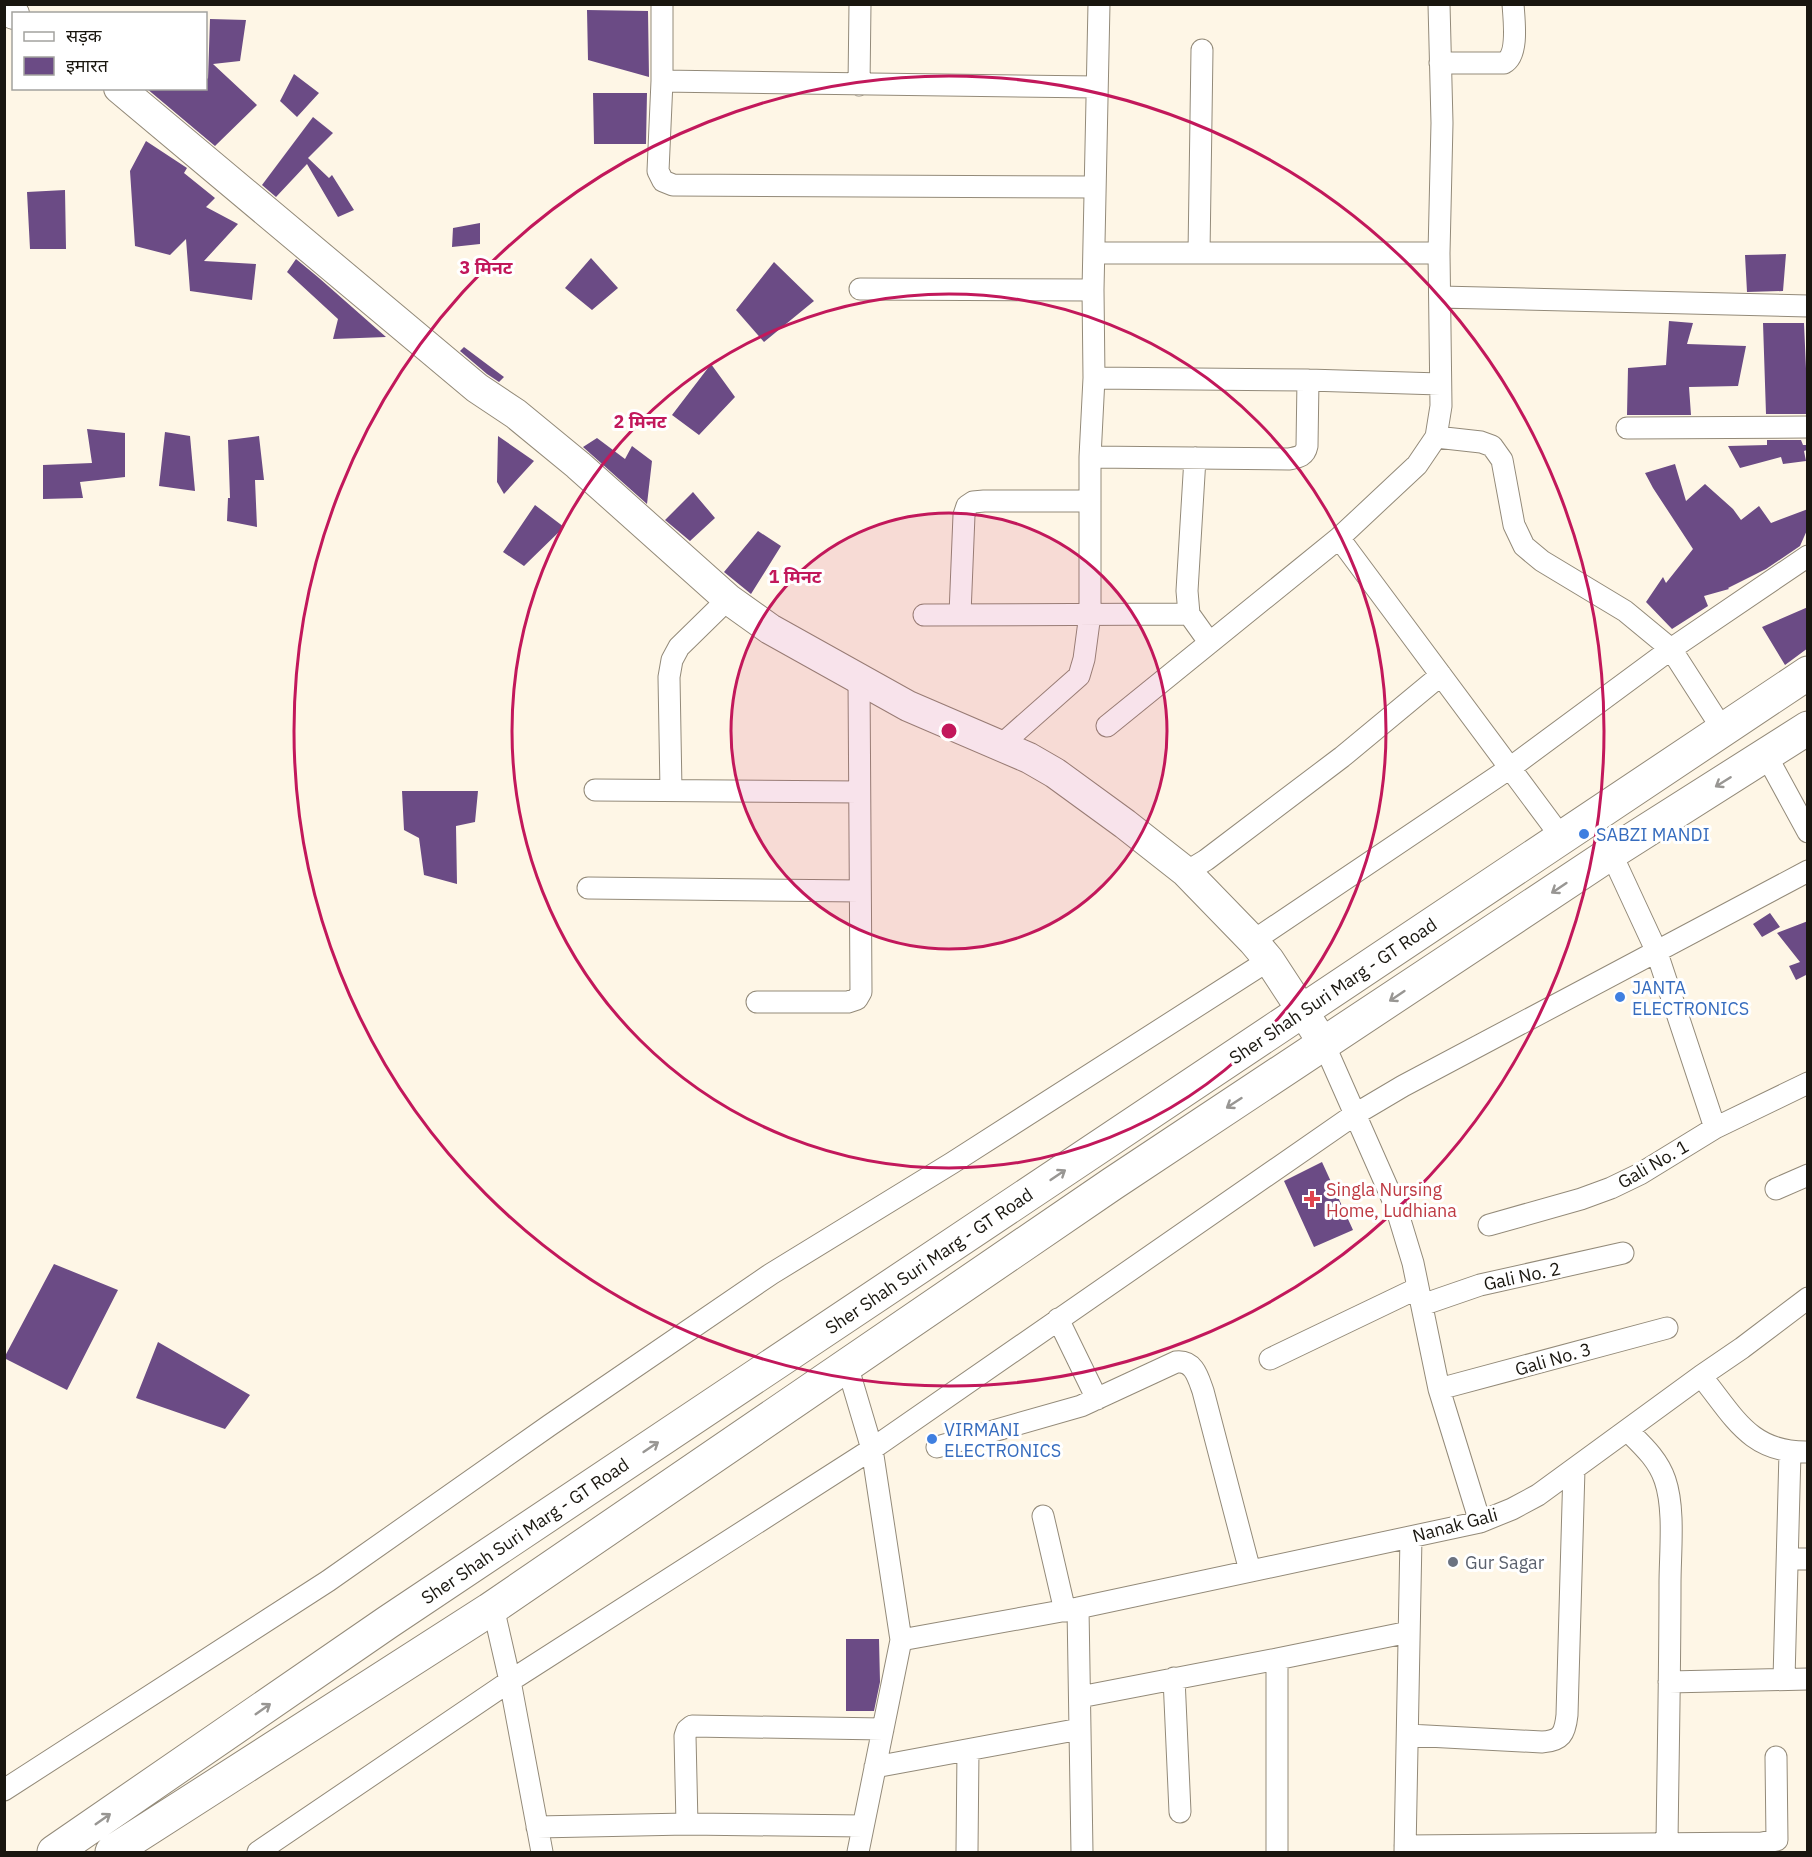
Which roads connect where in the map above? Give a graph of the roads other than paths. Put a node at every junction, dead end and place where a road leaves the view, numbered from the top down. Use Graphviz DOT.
graph roads {
  1 [pos="663,4"];
  2 [pos="860,4"];
  3 [pos="1100,4"];
  4 [pos="1439,4"];
  5 [pos="1513,4"];
  6 [pos="1202,50"];
  7 [pos="1440,63"];
  8 [pos="663,81"];
  9 [pos="859,85"];
  10 [pos="1097,87"];
  11 [pos="120,90"];
  12 [pos="1095,187"];
  13 [pos="1095,253"];
  14 [pos="1198,253"];
  15 [pos="1439,253"];
  16 [pos="860,289"];
  17 [pos="1094,290"];
  18 [pos="1440,297"];
  19 [pos="1808,306"];
  20 [pos="1094,378"];
  21 [pos="1308,380"];
  22 [pos="1440,384"];
  23 [pos="1627,428"];
  24 [pos="1808,428"];
  25 [pos="1436,437"];
  26 [pos="1090,457"];
  27 [pos="1195,458"];
  28 [pos="1090,501"];
  29 [pos="1339,538"];
  30 [pos="1808,555"];
  31 [pos="728,599"];
  32 [pos="960,614"];
  33 [pos="1090,614"];
  34 [pos="1189,614"];
  35 [pos="924,615"];
  36 [pos="1209,642"];
  37 [pos="1671,649"];
  38 [pos="1808,673"];
  39 [pos="1441,675"];
  40 [pos="859,679"];
  41 [pos="1107,726"];
  42 [pos="1808,728"];
  43 [pos="1723,729"];
  44 [pos="1001,745"];
  45 [pos="1766,755"];
  46 [pos="1510,768"];
  47 [pos="595,790"];
  48 [pos="671,790"];
  49 [pos="859,792"];
  50 [pos="1808,831"];
  51 [pos="1562,838"];
  52 [pos="1611,854"];
  53 [pos="1808,871"];
  54 [pos="1186,873"];
  55 [pos="588,888"];
  56 [pos="860,891"];
  57 [pos="1261,950"];
  58 [pos="1656,950"];
  59 [pos="757,1002"];
  60 [pos="1302,1012"];
  61 [pos="1324,1044"];
  62 [pos="1808,1083"];
  63 [pos="1354,1115"];
  64 [pos="1715,1128"];
  65 [pos="1808,1175"];
  66 [pos="1776,1189"];
  67 [pos="1489,1225"];
  68 [pos="1623,1253"];
  69 [pos="1420,1296"];
  70 [pos="1808,1298"];
  71 [pos="1058,1319"];
  72 [pos="1667,1328"];
  73 [pos="1270,1359"];
  74 [pos="847,1365"];
  75 [pos="1701,1376"];
  76 [pos="1439,1389"];
  77 [pos="1096,1399"];
  78 [pos="1626,1430"];
  79 [pos="937,1447"];
  80 [pos="872,1449"];
  81 [pos="1799,1452"];
  82 [pos="1574,1469"];
  83 [pos="1043,1516"];
  84 [pos="1480,1522"];
  85 [pos="1411,1537"];
  86 [pos="1798,1559"];
  87 [pos="1250,1571"];
  88 [pos="493,1607"];
  89 [pos="1072,1609"];
  90 [pos="1409,1632"];
  91 [pos="901,1640"];
  92 [pos="1277,1659"];
  93 [pos="1174,1678"];
  94 [pos="1784,1680"];
  95 [pos="1808,1680"];
  96 [pos="510,1681"];
  97 [pos="1670,1682"];
  98 [pos="1080,1697"];
  99 [pos="883,1729"];
  100 [pos="1080,1729"];
  101 [pos="1408,1735"];
  102 [pos="968,1750"];
  103 [pos="1776,1757"];
  104 [pos="875,1767"];
  105 [pos="4,1790"];
  106 [pos="1180,1812"];
  107 [pos="687,1824"];
  108 [pos="863,1826"];
  109 [pos="537,1827"];
  110 [pos="1667,1844"];
  111 [pos="1405,1849"];
  112 [pos="54,1852"];
  113 [pos="112,1852"];
  114 [pos="258,1852"];
  115 [pos="542,1852"];
  116 [pos="858,1852"];
  117 [pos="967,1852"];
  118 [pos="1082,1852"];
  119 [pos="1277,1852"];
  1 -- 8 [label="street"];
  2 -- 9 [label="street"];
  3 -- 10 [label="street"];
  4 -- 7 [label="street"];
  5 -- 7 [label="street"];
  6 -- 14 [label="street"];
  7 -- 15 [label="street"];
  8 -- 9 [label="street"];
  8 -- 12 [label="street"];
  9 -- 10 [label="street"];
  10 -- 12 [label="street"];
  11 -- 31 [label="street"];
  12 -- 13 [label="street"];
  13 -- 14 [label="street"];
  13 -- 17 [label="street"];
  14 -- 15 [label="street"];
  15 -- 18 [label="street"];
  16 -- 17 [label="street"];
  17 -- 20 [label="street"];
  18 -- 19 [label="street"];
  18 -- 22 [label="street"];
  20 -- 21 [label="street"];
  20 -- 26 [label="street"];
  21 -- 22 [label="street"];
  21 -- 27 [label="street"];
  22 -- 25 [label="street"];
  23 -- 24 [label="street"];
  25 -- 29 [label="street"];
  25 -- 37 [label="street"];
  26 -- 27 [label="street"];
  26 -- 28 [label="street"];
  27 -- 34 [label="street"];
  28 -- 32 [label="street"];
  28 -- 33 [label="street"];
  29 -- 36 [label="street"];
  29 -- 39 [label="street"];
  30 -- 37 [label="street"];
  31 -- 40 [label="street"];
  31 -- 48 [label="street"];
  32 -- 33 [label="street"];
  32 -- 35 [label="street"];
  33 -- 34 [label="street"];
  33 -- 44 [label="street"];
  34 -- 36 [label="street"];
  36 -- 41 [label="street"];
  37 -- 43 [label="street"];
  37 -- 46 [label="street"];
  38 -- 43 [label="main road, Sher Shah Suri Marg - GT Road"];
  39 -- 46 [label="street"];
  39 -- 54 [label="street"];
  40 -- 44 [label="street"];
  40 -- 49 [label="street"];
  42 -- 45 [label="main road"];
  43 -- 51 [label="main road, Sher Shah Suri Marg - GT Road"];
  44 -- 54 [label="street"];
  45 -- 50 [label="street"];
  45 -- 52 [label="main road, one-way"];
  46 -- 51 [label="street"];
  46 -- 57 [label="street"];
  47 -- 48 [label="street"];
  48 -- 49 [label="street"];
  49 -- 56 [label="street"];
  51 -- 60 [label="main road, Sher Shah Suri Marg - GT Road"];
  52 -- 58 [label="street"];
  52 -- 61 [label="main road, one-way"];
  53 -- 58 [label="street"];
  54 -- 57 [label="street"];
  55 -- 56 [label="street"];
  56 -- 59 [label="street"];
  57 -- 60 [label="street"];
  57 -- 105 [label="street"];
  58 -- 63 [label="street"];
  58 -- 64 [label="street"];
  60 -- 61 [label="street"];
  112 -- 60 [label="main road, Sher Shah Suri Marg - GT Road, one-way"];
  61 -- 63 [label="street"];
  61 -- 74 [label="main road, one-way"];
  62 -- 64 [label="street, Gali No. 1"];
  63 -- 69 [label="street"];
  63 -- 71 [label="street"];
  64 -- 67 [label="street, Gali No. 1"];
  65 -- 66 [label="street"];
  68 -- 69 [label="street, Gali No. 2"];
  69 -- 73 [label="street, Gali No. 2"];
  69 -- 76 [label="street"];
  70 -- 75 [label="street, Nanak Gali"];
  71 -- 77 [label="street"];
  71 -- 80 [label="street"];
  72 -- 76 [label="street, Gali No. 3"];
  74 -- 80 [label="street"];
  74 -- 88 [label="main road"];
  75 -- 78 [label="street, Nanak Gali"];
  75 -- 81 [label="street"];
  76 -- 84 [label="street"];
  77 -- 79 [label="street"];
  77 -- 87 [label="street"];
  78 -- 82 [label="street, Nanak Gali"];
  78 -- 97 [label="street"];
  80 -- 91 [label="street"];
  80 -- 96 [label="street"];
  81 -- 86 [label="street"];
  82 -- 84 [label="street, Nanak Gali"];
  82 -- 101 [label="street"];
  83 -- 89 [label="street"];
  84 -- 85 [label="street, Nanak Gali"];
  85 -- 87 [label="street, Nanak Gali"];
  85 -- 90 [label="street"];
  86 -- 94 [label="street"];
  87 -- 89 [label="street, Nanak Gali"];
  88 -- 96 [label="street"];
  88 -- 113 [label="main road"];
  89 -- 91 [label="street, Nanak Gali"];
  89 -- 98 [label="street"];
  90 -- 92 [label="street"];
  90 -- 101 [label="street"];
  91 -- 99 [label="street"];
  92 -- 93 [label="street"];
  92 -- 119 [label="street"];
  93 -- 98 [label="street"];
  93 -- 106 [label="street"];
  94 -- 95 [label="street"];
  94 -- 97 [label="street"];
  96 -- 109 [label="street"];
  96 -- 114 [label="street"];
  97 -- 110 [label="street"];
  98 -- 100 [label="street"];
  99 -- 104 [label="street"];
  99 -- 107 [label="street"];
  100 -- 102 [label="street"];
  100 -- 118 [label="street"];
  101 -- 111 [label="street"];
  102 -- 104 [label="street"];
  102 -- 117 [label="street"];
  103 -- 110 [label="street"];
  104 -- 108 [label="street"];
  107 -- 108 [label="street"];
  107 -- 109 [label="street"];
  108 -- 116 [label="street"];
  109 -- 115 [label="street"];
  110 -- 111 [label="street"];
}
